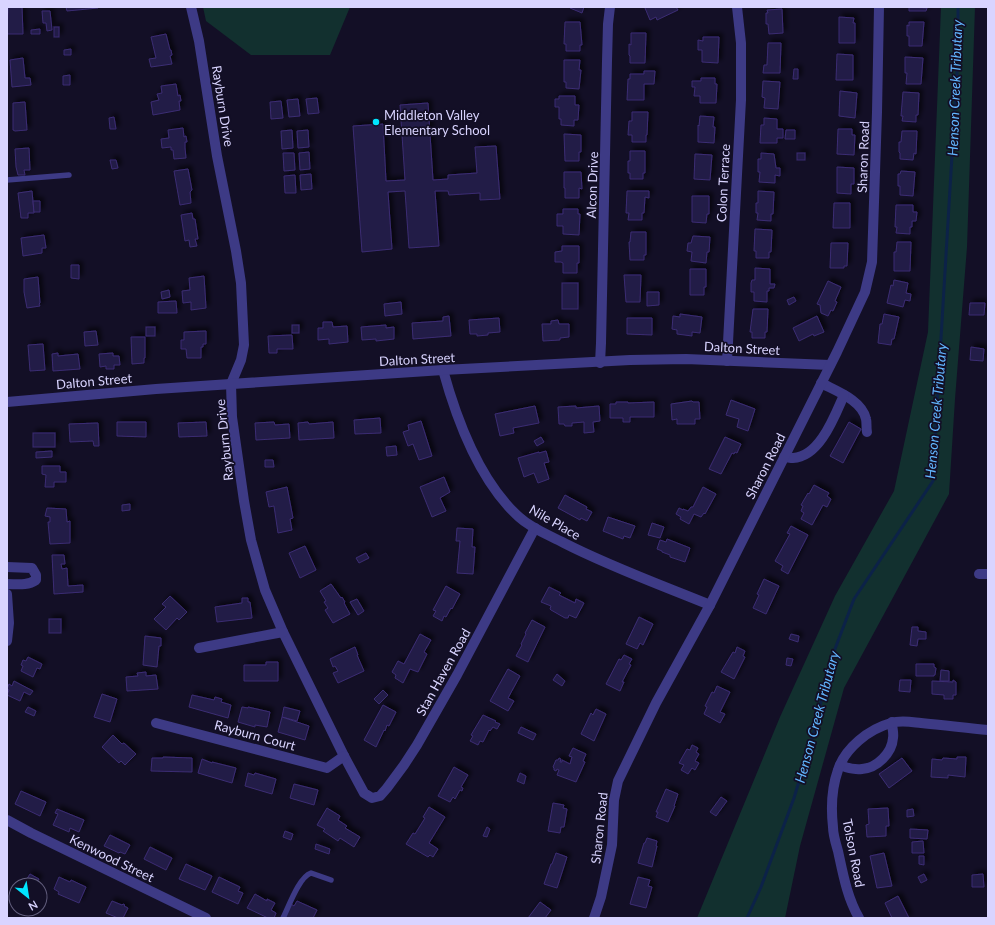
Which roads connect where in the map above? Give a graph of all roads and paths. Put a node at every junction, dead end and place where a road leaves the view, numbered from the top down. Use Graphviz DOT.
graph roads {
  1 [pos="191,7"];
  2 [pos="610,7"];
  3 [pos="737,7"];
  4 [pos="879,7"];
  5 [pos="69,175"];
  6 [pos="7,180"];
  7 [pos="727,361"];
  8 [pos="600,363"];
  9 [pos="830,365"];
  10 [pos="443,370"];
  11 [pos="821,383"];
  12 [pos="231,384"];
  13 [pos="844,395"];
  14 [pos="7,402"];
  15 [pos="866,432"];
  16 [pos="784,457"];
  17 [pos="535,528"];
  18 [pos="7,567"];
  19 [pos="7,584"];
  20 [pos="7,594"];
  21 [pos="710,605"];
  22 [pos="284,632"];
  23 [pos="7,641"];
  24 [pos="198,648"];
  25 [pos="892,722"];
  26 [pos="156,723"];
  27 [pos="988,730"];
  28 [pos="344,756"];
  29 [pos="840,765"];
  30 [pos="358,782"];
  31 [pos="7,820"];
  32 [pos="330,880"];
  33 [pos="206,918"];
  34 [pos="283,918"];
  35 [pos="594,918"];
  36 [pos="859,918"];
  1 -- 12 [label="street, Rayburn Drive"];
  2 -- 8 [label="street, Alcon Drive"];
  3 -- 7 [label="street, Colon Terrace"];
  4 -- 9 [label="street, Sharon Road"];
  5 -- 6 [label="lane"];
  7 -- 8 [label="street, Dalton Street"];
  7 -- 9 [label="street, Dalton Street"];
  8 -- 10 [label="street, Dalton Street"];
  9 -- 11 [label="street, Sharon Road"];
  10 -- 12 [label="street, Dalton Street"];
  10 -- 17 [label="street, Nile Place"];
  11 -- 13 [label="street"];
  11 -- 16 [label="street, Sharon Road"];
  12 -- 14 [label="street, Dalton Street"];
  12 -- 22 [label="street, Rayburn Drive"];
  13 -- 15 [label="street"];
  13 -- 16 [label="street"];
  16 -- 21 [label="street, Sharon Road"];
  17 -- 21 [label="street, Nile Place"];
  17 -- 30 [label="street, Stan Haven Road"];
  18 -- 19 [label="street"];
  20 -- 23 [label="street"];
  21 -- 35 [label="street, Sharon Road"];
  22 -- 24 [label="street"];
  22 -- 28 [label="street, Rayburn Drive"];
  25 -- 27 [label="street, Tolson Road"];
  25 -- 29 [label="street, Tolson Road"];
  25 -- 29 [label="street"];
  26 -- 28 [label="street, Rayburn Court"];
  28 -- 30 [label="street, Rayburn Drive"];
  29 -- 36 [label="street, Tolson Road"];
  31 -- 33 [label="street, Kenwood Street"];
  32 -- 34 [label="lane"];
}
